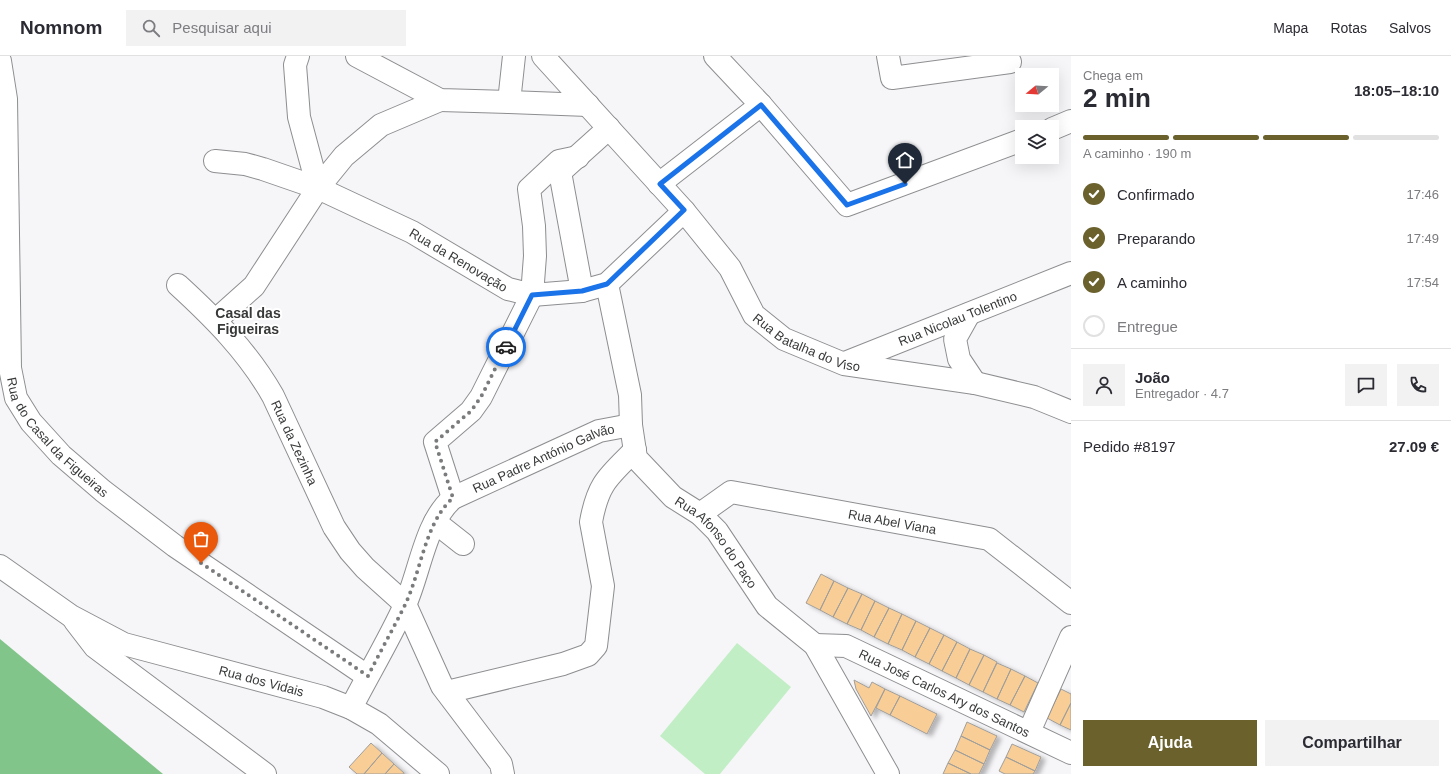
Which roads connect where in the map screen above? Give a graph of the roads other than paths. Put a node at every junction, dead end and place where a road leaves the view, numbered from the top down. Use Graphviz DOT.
graph roads {
  1 [pos="298,56"];
  2 [pos="357,56"];
  3 [pos="514,56"];
  4 [pos="543,56"];
  5 [pos="715,56"];
  6 [pos="888,56"];
  7 [pos="0,61"];
  8 [pos="376,62"];
  9 [pos="1010,62"];
  10 [pos="440,100"];
  11 [pos="509,102"];
  12 [pos="588,105"];
  13 [pos="761,105"];
  14 [pos="1071,121"];
  15 [pos="1059,125"];
  16 [pos="609,128"];
  17 [pos="1015,143"];
  18 [pos="578,157"];
  19 [pos="215,161"];
  20 [pos="660,184"];
  21 [pos="318,188"];
  22 [pos="684,210"];
  23 [pos="1071,274"];
  24 [pos="607,284"];
  25 [pos="178,285"];
  26 [pos="582,291"];
  27 [pos="532,295"];
  28 [pos="969,314"];
  29 [pos="216,320"];
  30 [pos="844,364"];
  31 [pos="5,372"];
  32 [pos="976,384"];
  33 [pos="1071,412"];
  34 [pos="631,425"];
  35 [pos="635,450"];
  36 [pos="453,498"];
  37 [pos="700,514"];
  38 [pos="435,522"];
  39 [pos="463,544"];
  40 [pos="0,566"];
  41 [pos="1071,603"];
  42 [pos="405,604"];
  43 [pos="71,616"];
  44 [pos="1071,637"];
  45 [pos="815,645"];
  46 [pos="368,676"];
  47 [pos="447,692"];
  48 [pos="351,708"];
  49 [pos="1029,732"];
  50 [pos="1071,753"];
  51 [pos="266,774"];
  52 [pos="438,774"];
  53 [pos="503,774"];
  54 [pos="888,774"];
  1 -- 21 [label="street"];
  2 -- 8 [label="street"];
  3 -- 11 [label="street"];
  4 -- 12 [label="street, Rua Batalha do Viso"];
  5 -- 13 [label="street"];
  6 -- 9 [label="street"];
  7 -- 31 [label="street, Rua do Casal da Figueiras"];
  8 -- 10 [label="street"];
  10 -- 11 [label="street"];
  10 -- 21 [label="street"];
  11 -- 12 [label="street"];
  12 -- 16 [label="street, Rua Batalha do Viso"];
  13 -- 17 [label="street"];
  13 -- 20 [label="street"];
  14 -- 15 [label="street"];
  16 -- 18 [label="street"];
  16 -- 20 [label="street, Rua Batalha do Viso"];
  18 -- 26 [label="street"];
  18 -- 27 [label="street"];
  19 -- 21 [label="street, Rua da Renovação"];
  20 -- 22 [label="street, Rua Batalha do Viso"];
  21 -- 27 [label="street, Rua da Renovação"];
  21 -- 29 [label="street"];
  22 -- 24 [label="street, Rua da Renovação"];
  22 -- 30 [label="street, Rua Batalha do Viso"];
  23 -- 28 [label="street, Rua Nicolau Tolentino"];
  24 -- 26 [label="street, Rua da Renovação"];
  24 -- 34 [label="street, Rua Afonso do Paço"];
  25 -- 29 [label="street, Rua da Zezinha"];
  26 -- 27 [label="street, Rua da Renovação"];
  27 -- 36 [label="street"];
  28 -- 30 [label="street, Rua Nicolau Tolentino"];
  28 -- 32 [label="street"];
  29 -- 42 [label="street, Rua da Zezinha"];
  30 -- 32 [label="street, Rua Batalha do Viso"];
  31 -- 46 [label="street, Rua do Casal da Figueiras"];
  32 -- 33 [label="street, Rua Batalha do Viso"];
  34 -- 35 [label="street, Rua Afonso do Paço"];
  34 -- 36 [label="street, Rua Padre António Galvão"];
  35 -- 37 [label="street, Rua Afonso do Paço"];
  35 -- 47 [label="street"];
  36 -- 38 [label="street, Rua Padre António Galvão"];
  37 -- 41 [label="street, Rua Abel Viana"];
  37 -- 45 [label="street, Rua Afonso do Paço"];
  38 -- 39 [label="street"];
  38 -- 42 [label="street, Rua Padre António Galvão"];
  40 -- 43 [label="street, Rua dos Vidais"];
  42 -- 46 [label="street, Rua Padre António Galvão"];
  42 -- 47 [label="street"];
  43 -- 48 [label="street, Rua dos Vidais"];
  43 -- 51 [label="street, Rua dos Vidais"];
  44 -- 49 [label="street"];
  45 -- 49 [label="street, Rua José Carlos Ary dos Santos"];
  45 -- 54 [label="street, Rua Afonso do Paço"];
  46 -- 48 [label="street, Rua Padre António Galvão"];
  47 -- 53 [label="street"];
  48 -- 52 [label="street, Rua dos Vidais"];
  49 -- 50 [label="street, Rua José Carlos Ary dos Santos"];
}
